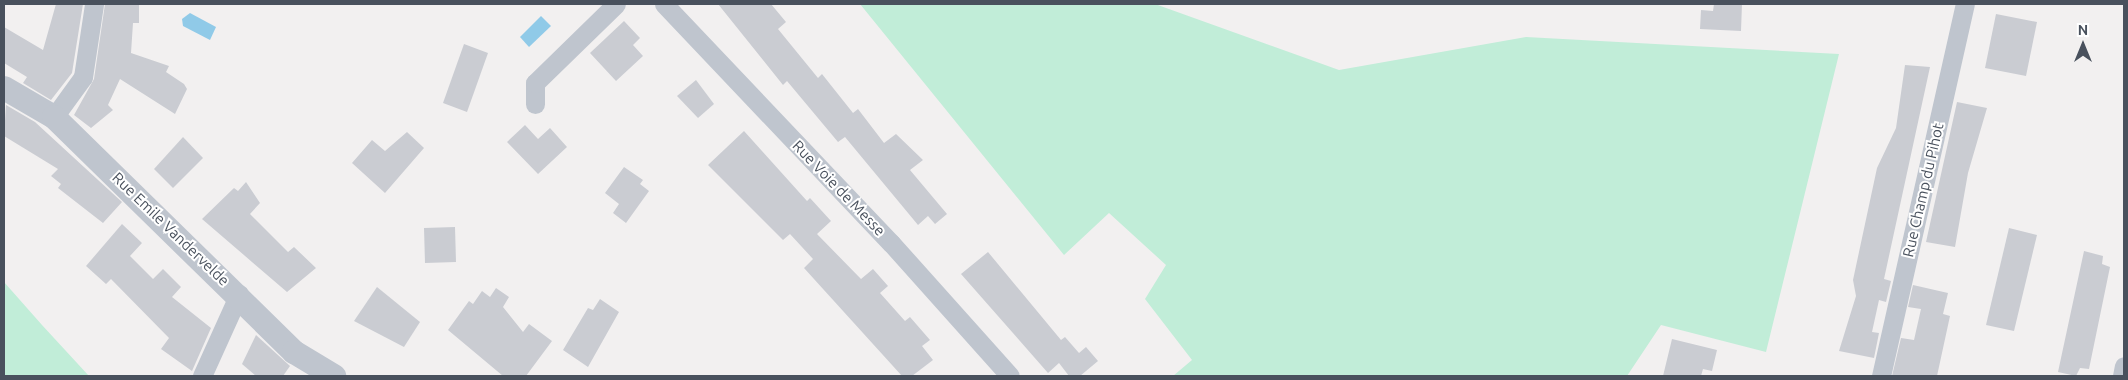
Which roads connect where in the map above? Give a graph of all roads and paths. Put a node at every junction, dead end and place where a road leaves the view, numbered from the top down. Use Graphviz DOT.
graph roads {
  1 [pos="94,4"];
  2 [pos="616,4"];
  3 [pos="664,4"];
  4 [pos="1965,4"];
  5 [pos="4,88"];
  6 [pos="535,104"];
  7 [pos="54,117"];
  8 [pos="239,294"];
  9 [pos="2124,366"];
  10 [pos="202,376"];
  11 [pos="334,376"];
  12 [pos="1010,376"];
  13 [pos="1881,376"];
  14 [pos="2122,376"];
  1 -- 7 [label="street"];
  2 -- 6 [label="street"];
  3 -- 12 [label="street, Rue Voie de Messe"];
  4 -- 13 [label="street, Rue Champ du Pihot"];
  5 -- 7 [label="street, Rue Emile Vandervelde"];
  7 -- 8 [label="street, Rue Emile Vandervelde"];
  8 -- 10 [label="street"];
  8 -- 11 [label="street, Rue Emile Vandervelde"];
  9 -- 14 [label="street"];
}
